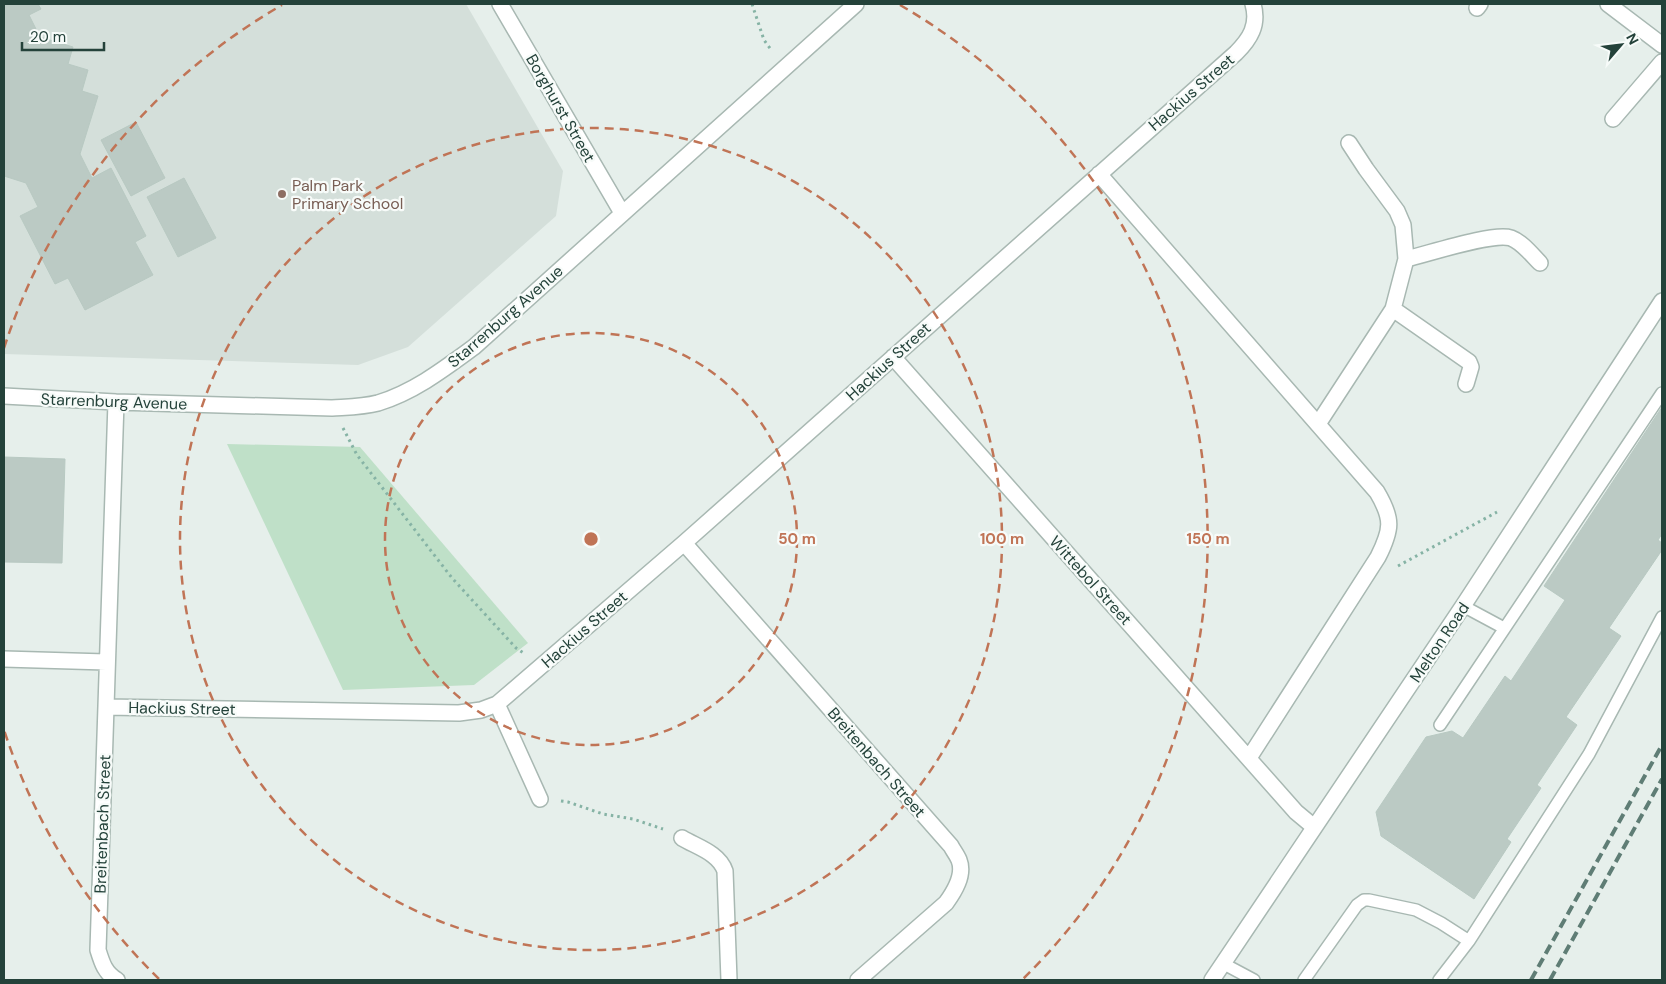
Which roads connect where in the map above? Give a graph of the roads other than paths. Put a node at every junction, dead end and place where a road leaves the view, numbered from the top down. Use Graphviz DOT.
graph roads {
  1 [pos="500,4"];
  2 [pos="856,4"];
  3 [pos="1253,4"];
  4 [pos="1608,4"];
  5 [pos="1662,45"];
  6 [pos="1662,62"];
  7 [pos="1613,120"];
  8 [pos="1349,143"];
  9 [pos="1099,174"];
  10 [pos="622,213"];
  11 [pos="1406,260"];
  12 [pos="1540,263"];
  13 [pos="1662,301"];
  14 [pos="1393,309"];
  15 [pos="893,356"];
  16 [pos="1466,384"];
  17 [pos="1662,393"];
  18 [pos="4,396"];
  19 [pos="116,402"];
  20 [pos="1318,424"];
  21 [pos="684,543"];
  22 [pos="1463,606"];
  23 [pos="1662,617"];
  24 [pos="1504,628"];
  25 [pos="4,659"];
  26 [pos="106,662"];
  27 [pos="497,704"];
  28 [pos="106,707"];
  29 [pos="1440,725"];
  30 [pos="1249,758"];
  31 [pos="540,799"];
  32 [pos="1314,827"];
  33 [pos="682,838"];
  34 [pos="1469,941"];
  35 [pos="1224,964"];
  36 [pos="117,980"];
  37 [pos="729,980"];
  38 [pos="858,980"];
  39 [pos="1212,980"];
  40 [pos="1254,980"];
  41 [pos="1304,980"];
  42 [pos="1439,980"];
  1 -- 10 [label="street, Borghurst Street"];
  2 -- 10 [label="street, Starrenburg Avenue"];
  3 -- 9 [label="street, Hackius Street"];
  4 -- 5 [label="street"];
  6 -- 7 [label="street"];
  8 -- 11 [label="street"];
  9 -- 15 [label="street, Hackius Street"];
  9 -- 20 [label="street"];
  10 -- 19 [label="street, Starrenburg Avenue"];
  11 -- 12 [label="street"];
  11 -- 14 [label="street"];
  13 -- 22 [label="street, Melton Road"];
  14 -- 16 [label="street"];
  14 -- 20 [label="street"];
  15 -- 21 [label="street, Hackius Street"];
  15 -- 30 [label="street, Wittebol Street"];
  17 -- 24 [label="lane"];
  18 -- 19 [label="street, Starrenburg Avenue"];
  19 -- 26 [label="street, Breitenbach Street"];
  20 -- 30 [label="street"];
  21 -- 27 [label="street, Hackius Street"];
  21 -- 38 [label="street, Breitenbach Street"];
  22 -- 24 [label="lane"];
  22 -- 32 [label="street, Melton Road"];
  23 -- 34 [label="lane"];
  24 -- 29 [label="lane"];
  25 -- 26 [label="street"];
  26 -- 28 [label="street, Breitenbach Street"];
  27 -- 28 [label="street, Hackius Street"];
  27 -- 31 [label="street"];
  28 -- 36 [label="street, Breitenbach Street"];
  30 -- 32 [label="street, Wittebol Street"];
  32 -- 35 [label="street, Melton Road"];
  33 -- 37 [label="street"];
  34 -- 41 [label="lane"];
  34 -- 42 [label="lane"];
  35 -- 39 [label="street, Melton Road"];
  35 -- 40 [label="lane"];
}
